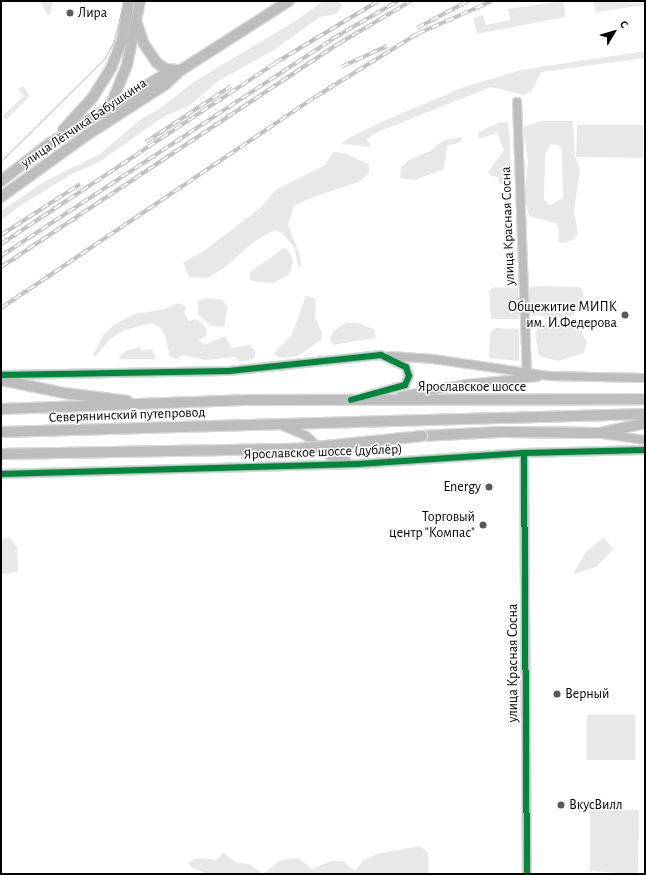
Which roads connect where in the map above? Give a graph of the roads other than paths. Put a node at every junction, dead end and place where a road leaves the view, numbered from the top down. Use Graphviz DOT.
graph roads {
  1 [pos="130,1"];
  2 [pos="140,1"];
  3 [pos="288,1"];
  4 [pos="137,22"];
  5 [pos="181,70"];
  6 [pos="517,102"];
  7 [pos="110,106"];
  8 [pos="87,135"];
  9 [pos="50,143"];
  10 [pos="1,181"];
  11 [pos="1,197"];
  12 [pos="381,355"];
  13 [pos="527,372"];
  14 [pos="1,375"];
  15 [pos="549,376"];
  16 [pos="645,378"];
  17 [pos="1,380"];
  18 [pos="645,399"];
  19 [pos="250,400"];
  20 [pos="351,400"];
  21 [pos="376,401"];
  22 [pos="143,404"];
  23 [pos="1,409"];
  24 [pos="645,414"];
  25 [pos="645,423"];
  26 [pos="253,425"];
  27 [pos="276,425"];
  28 [pos="1,432"];
  29 [pos="600,433"];
  30 [pos="645,440"];
  31 [pos="645,450"];
  32 [pos="524,453"];
  33 [pos="1,454"];
  34 [pos="358,464"];
  35 [pos="1,474"];
  36 [pos="527,874"];
  1 -- 9 [label="main road"];
  2 -- 4 [label="main road"];
  3 -- 5 [label="main road, улица Лётчика Бабушкина"];
  4 -- 5 [label="main road"];
  4 -- 7 [label="main road"];
  5 -- 7 [label="main road, улица Лётчика Бабушкина"];
  5 -- 8 [label="main road, улица Лётчика Бабушкина"];
  6 -- 13 [label="street, улица Красная Сосна"];
  7 -- 8 [label="main road"];
  7 -- 9 [label="main road, улица Лётчика Бабушкина"];
  8 -- 11 [label="main road, улица Лётчика Бабушкина"];
  9 -- 10 [label="main road, улица Лётчика Бабушкина"];
  12 -- 13 [label="street"];
  12 -- 14 [label="street"];
  12 -- 20 [label="street"];
  13 -- 15 [label="street"];
  15 -- 16 [label="street"];
  15 -- 21 [label="street"];
  17 -- 22 [label="main road"];
  18 -- 21 [label="main road, Ярославское шоссе"];
  19 -- 20 [label="main road, Ярославское шоссе"];
  19 -- 22 [label="main road, Северянинский путепровод"];
  20 -- 21 [label="main road, Ярославское шоссе"];
  22 -- 23 [label="main road, Северянинский путепровод"];
  24 -- 27 [label="main road, Ярославское шоссе"];
  25 -- 29 [label="main road"];
  26 -- 27 [label="main road, Ярославское шоссе"];
  26 -- 28 [label="main road, Северянинский путепровод"];
  27 -- 34 [label="street"];
  29 -- 30 [label="street"];
  29 -- 33 [label="main road, bridge"];
  31 -- 32 [label="street, Ярославское шоссе (дублёр)"];
  32 -- 34 [label="street, Ярославское шоссе (дублёр)"];
  32 -- 36 [label="street, улица Красная Сосна"];
  34 -- 35 [label="street, Ярославское шоссе (дублёр)"];
}
